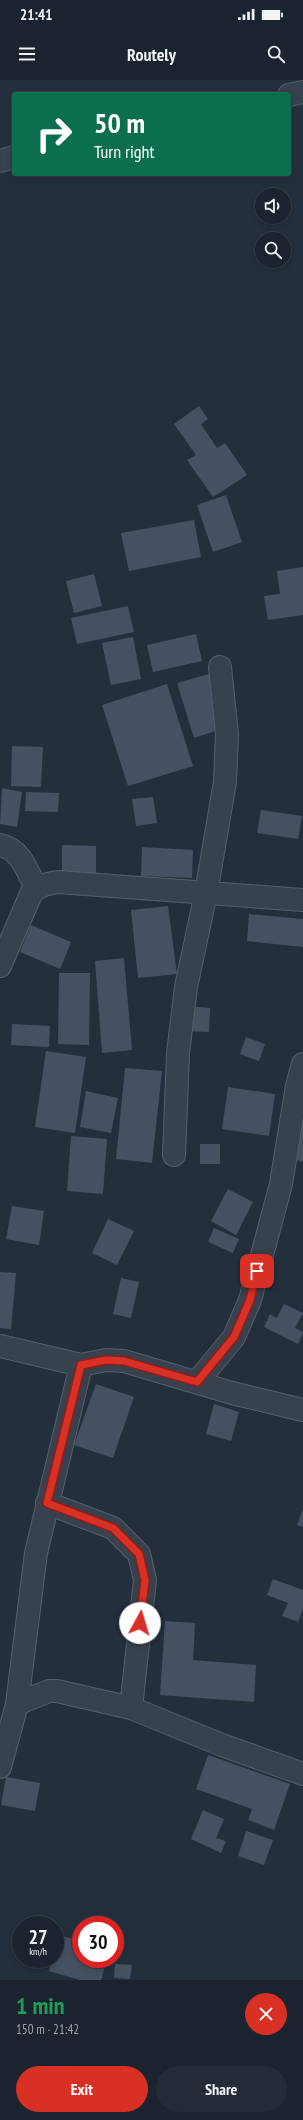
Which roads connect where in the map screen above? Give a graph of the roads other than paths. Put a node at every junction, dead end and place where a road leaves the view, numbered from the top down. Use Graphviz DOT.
graph roads {
  1 [pos="303,92"];
  2 [pos="291,95"];
  3 [pos="12,158"];
  4 [pos="0,161"];
  5 [pos="220,667"];
  6 [pos="0,845"];
  7 [pos="36,888"];
  8 [pos="206,893"];
  9 [pos="303,900"];
  10 [pos="0,966"];
  11 [pos="303,1064"];
  12 [pos="174,1155"];
  13 [pos="0,1346"];
  14 [pos="81,1365"];
  15 [pos="197,1382"];
  16 [pos="303,1410"];
  17 [pos="47,1503"];
  18 [pos="17,1704"];
  19 [pos="131,1708"];
  20 [pos="0,1767"];
  21 [pos="303,1774"];
  1 -- 2 [label="street"];
  3 -- 4 [label="street"];
  5 -- 8 [label="street"];
  6 -- 7 [label="street"];
  7 -- 8 [label="street"];
  7 -- 10 [label="street"];
  8 -- 9 [label="street"];
  8 -- 12 [label="street"];
  11 -- 15 [label="street"];
  13 -- 14 [label="street"];
  14 -- 15 [label="street"];
  14 -- 17 [label="street"];
  15 -- 16 [label="street"];
  17 -- 18 [label="street"];
  17 -- 19 [label="street"];
  18 -- 19 [label="street"];
  18 -- 20 [label="street"];
  19 -- 21 [label="street"];
}
